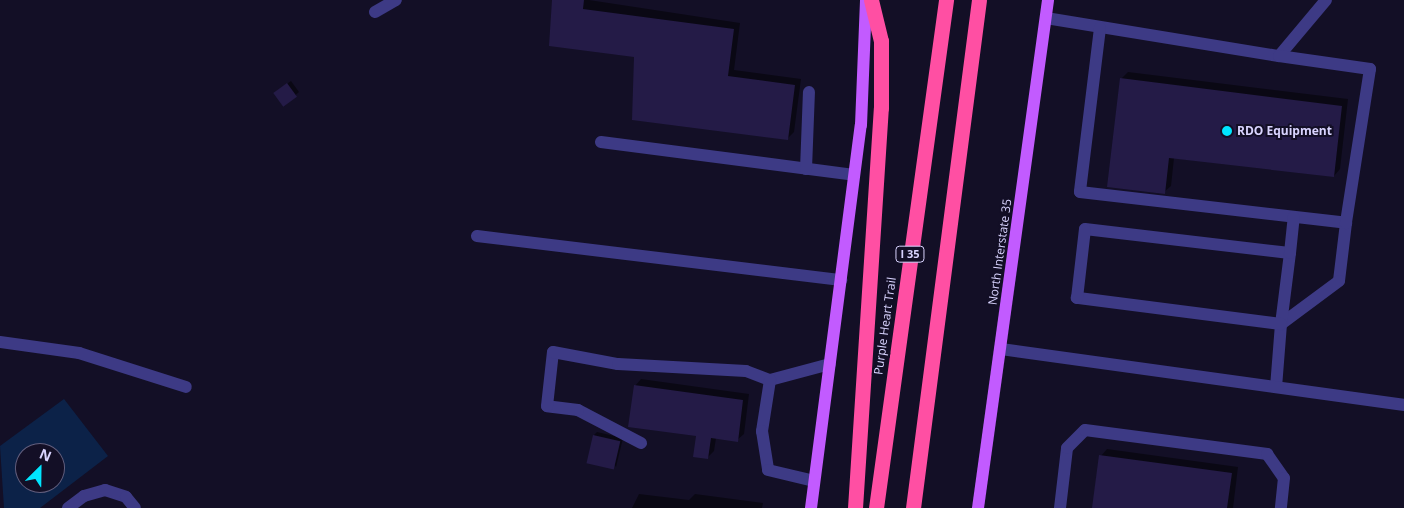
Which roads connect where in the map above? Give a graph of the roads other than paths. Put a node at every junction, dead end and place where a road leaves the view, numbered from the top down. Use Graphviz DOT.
graph roads {
  1 [pos="396,0"];
  2 [pos="866,0"];
  3 [pos="872,0"];
  4 [pos="946,0"];
  5 [pos="979,0"];
  6 [pos="1048,0"];
  7 [pos="1326,0"];
  8 [pos="375,12"];
  9 [pos="1046,18"];
  10 [pos="1100,28"];
  11 [pos="1279,56"];
  12 [pos="809,92"];
  13 [pos="601,142"];
  14 [pos="806,169"];
  15 [pos="854,175"];
  16 [pos="1294,217"];
  17 [pos="1346,223"];
  18 [pos="477,236"];
  19 [pos="1290,254"];
  20 [pos="841,280"];
  21 [pos="1281,324"];
  22 [pos="0,342"];
  23 [pos="1001,349"];
  24 [pos="830,364"];
  25 [pos="770,380"];
  26 [pos="186,387"];
  27 [pos="1276,387"];
  28 [pos="1404,405"];
  29 [pos="641,443"];
  30 [pos="814,482"];
  31 [pos="68,508"];
  32 [pos="135,508"];
  33 [pos="811,508"];
  34 [pos="855,508"];
  35 [pos="876,508"];
  36 [pos="913,508"];
  37 [pos="978,508"];
  38 [pos="1060,508"];
  39 [pos="1281,508"];
  1 -- 8 [label="lane"];
  2 -- 15 [label="main road"];
  3 -- 34 [label="highway"];
  4 -- 35 [label="highway, Purple Heart Trail / I 35"];
  5 -- 36 [label="highway"];
  6 -- 9 [label="main road, North Interstate 35"];
  7 -- 11 [label="lane"];
  9 -- 10 [label="lane"];
  9 -- 23 [label="main road, North Interstate 35"];
  10 -- 11 [label="lane"];
  10 -- 16 [label="lane"];
  11 -- 17 [label="lane"];
  12 -- 14 [label="lane"];
  13 -- 14 [label="lane"];
  14 -- 15 [label="lane"];
  15 -- 20 [label="main road"];
  16 -- 17 [label="lane"];
  16 -- 19 [label="lane"];
  17 -- 21 [label="lane"];
  18 -- 20 [label="lane"];
  19 -- 21 [label="lane"];
  19 -- 21 [label="lane"];
  20 -- 24 [label="main road"];
  21 -- 27 [label="lane"];
  22 -- 26 [label="lane"];
  23 -- 27 [label="lane"];
  23 -- 37 [label="main road, North Interstate 35"];
  24 -- 25 [label="lane"];
  24 -- 30 [label="main road"];
  25 -- 29 [label="lane"];
  25 -- 30 [label="lane"];
  27 -- 28 [label="lane"];
  30 -- 33 [label="main road"];
  31 -- 32 [label="lane"];
  38 -- 39 [label="lane"];
}
